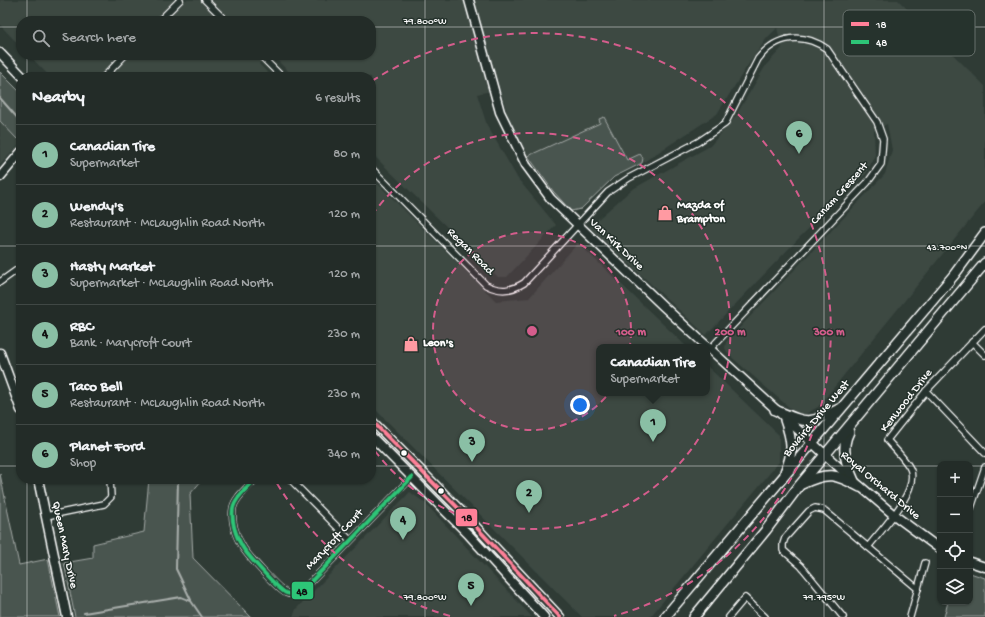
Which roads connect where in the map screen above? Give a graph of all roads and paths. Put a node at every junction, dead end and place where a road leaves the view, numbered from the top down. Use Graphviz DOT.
graph roads {
  1 [pos="180,0"];
  2 [pos="205,0"];
  3 [pos="469,0"];
  4 [pos="164,16"];
  5 [pos="221,16"];
  6 [pos="0,53"];
  7 [pos="120,60"];
  8 [pos="265,60"];
  9 [pos="18,72"];
  10 [pos="108,72"];
  11 [pos="277,72"];
  12 [pos="16,158"];
  13 [pos="16,164"];
  14 [pos="376,173"];
  15 [pos="0,177"];
  16 [pos="577,225"];
  17 [pos="985,233"];
  18 [pos="985,263"];
  19 [pos="16,271"];
  20 [pos="0,282"];
  21 [pos="985,329"];
  22 [pos="972,342"];
  23 [pos="704,344"];
  24 [pos="710,350"];
  25 [pos="0,353"];
  26 [pos="985,354"];
  27 [pos="926,390"];
  28 [pos="16,396"];
  29 [pos="842,408"];
  30 [pos="775,410"];
  31 [pos="786,420"];
  32 [pos="854,420"];
  33 [pos="376,425"];
  34 [pos="376,441"];
  35 [pos="812,443"];
  36 [pos="985,453"];
  37 [pos="825,455"];
  38 [pos="985,467"];
  39 [pos="412,477"];
  40 [pos="781,482"];
  41 [pos="39,484"];
  42 [pos="111,484"];
  43 [pos="251,484"];
  44 [pos="295,484"];
  45 [pos="857,484"];
  46 [pos="799,486"];
  47 [pos="973,502"];
  48 [pos="894,515"];
  49 [pos="46,516"];
  50 [pos="350,540"];
  51 [pos="868,547"];
  52 [pos="937,548"];
  53 [pos="487,556"];
  54 [pos="507,560"];
  55 [pos="925,563"];
  56 [pos="973,563"];
  57 [pos="985,567"];
  58 [pos="918,589"];
  59 [pos="67,617"];
  60 [pos="544,617"];
  61 [pos="560,617"];
  62 [pos="665,617"];
  63 [pos="694,617"];
  64 [pos="729,617"];
  65 [pos="765,617"];
  66 [pos="843,617"];
  67 [pos="910,617"];
  1 -- 4 [label="street"];
  2 -- 5 [label="street"];
  3 -- 16 [label="street, Van Kirk Drive"];
  6 -- 9 [label="street"];
  7 -- 10 [label="street"];
  8 -- 11 [label="street"];
  12 -- 15 [label="street"];
  13 -- 15 [label="street"];
  14 -- 16 [label="street, Regan Road"];
  16 -- 23 [label="street, Van Kirk Drive"];
  16 -- 24 [label="street, Canam Crescent"];
  17 -- 29 [label="main road, Bovaird Drive West"];
  18 -- 32 [label="main road"];
  19 -- 20 [label="street"];
  21 -- 22 [label="street, Kenwood Drive"];
  22 -- 26 [label="street"];
  22 -- 27 [label="street, Kenwood Drive"];
  24 -- 30 [label="street, Van Kirk Drive"];
  25 -- 28 [label="street"];
  27 -- 36 [label="street"];
  27 -- 48 [label="street, Kenwood Drive"];
  29 -- 30 [label="main road"];
  29 -- 35 [label="main road, Bovaird Drive West"];
  30 -- 31 [label="street, Van Kirk Drive"];
  31 -- 35 [label="street, Van Kirk Drive"];
  31 -- 40 [label="main road"];
  32 -- 37 [label="main road"];
  32 -- 45 [label="main road"];
  33 -- 54 [label="street"];
  34 -- 39 [label="street"];
  35 -- 37 [label="street, Van Kirk Drive"];
  35 -- 40 [label="main road, Bovaird Drive West"];
  37 -- 45 [label="street, Royal Orchard Drive"];
  37 -- 46 [label="main road"];
  38 -- 47 [label="street"];
  39 -- 50 [label="street, Marycroft Court"];
  39 -- 53 [label="street"];
  40 -- 62 [label="main road, Bovaird Drive West"];
  41 -- 49 [label="street, Queen Mary Drive"];
  42 -- 49 [label="street"];
  43 -- 50 [label="street, Marycroft Court"];
  44 -- 50 [label="street"];
  45 -- 46 [label="main road"];
  45 -- 48 [label="street, Royal Orchard Drive"];
  46 -- 63 [label="main road"];
  48 -- 51 [label="street"];
  48 -- 52 [label="street, Royal Orchard Drive"];
  49 -- 59 [label="street, Queen Mary Drive"];
  51 -- 58 [label="street"];
  51 -- 66 [label="street"];
  53 -- 54 [label="street"];
  53 -- 60 [label="street"];
  54 -- 61 [label="street"];
  55 -- 58 [label="street"];
  56 -- 57 [label="street"];
  58 -- 67 [label="street"];
  64 -- 65 [label="street"];
}
